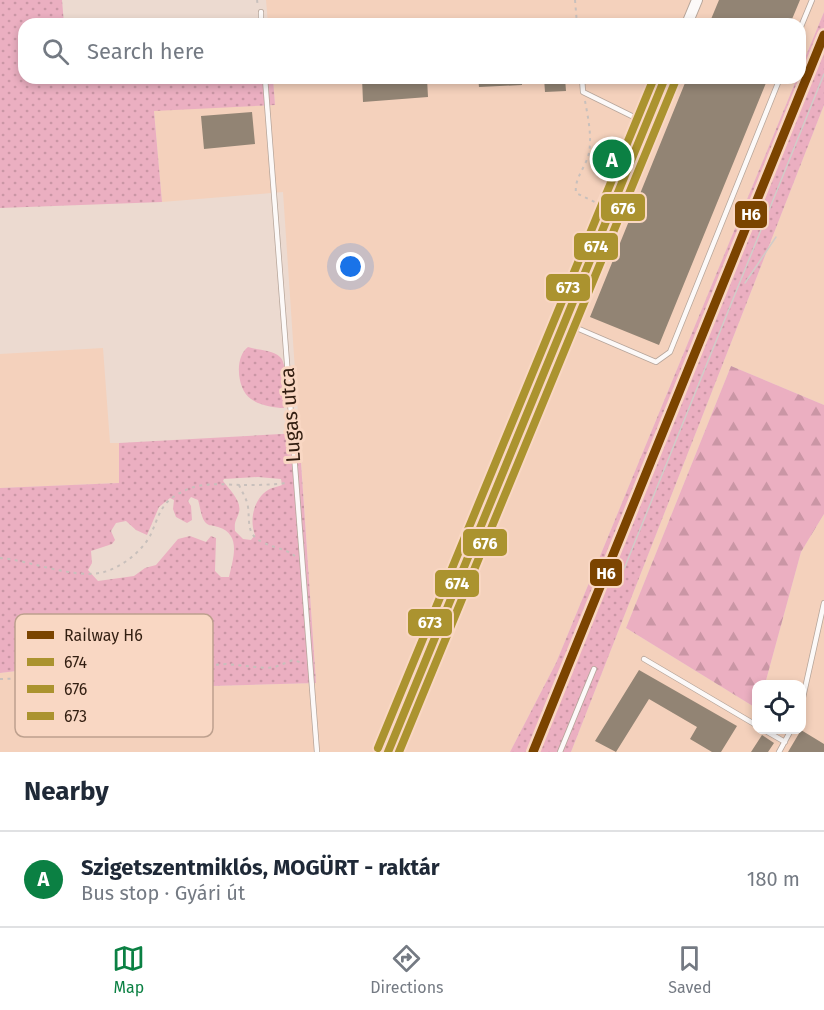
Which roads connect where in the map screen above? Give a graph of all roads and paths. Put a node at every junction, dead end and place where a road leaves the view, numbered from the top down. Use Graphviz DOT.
graph roads {
  1 [pos="575,0"];
  2 [pos="696,0"];
  3 [pos="812,0"];
  4 [pos="261,12"];
  5 [pos="261,18"];
  6 [pos="576,18"];
  7 [pos="689,18"];
  8 [pos="805,18"];
  9 [pos="265,84"];
  10 [pos="582,84"];
  11 [pos="662,84"];
  12 [pos="778,84"];
  13 [pos="583,92"];
  14 [pos="646,123"];
  15 [pos="611,209"];
  16 [pos="564,323"];
  17 [pos="295,482"];
  18 [pos="239,485"];
  19 [pos="0,558"];
  20 [pos="304,564"];
  21 [pos="824,603"];
  22 [pos="645,659"];
  23 [pos="213,665"];
  24 [pos="310,668"];
  25 [pos="594,669"];
  26 [pos="15,679"];
  27 [pos="0,680"];
  28 [pos="806,680"];
  29 [pos="752,723"];
  30 [pos="772,734"];
  31 [pos="789,734"];
  32 [pos="785,742"];
  33 [pos="317,752"];
  34 [pos="388,752"];
  35 [pos="560,752"];
  36 [pos="779,752"];
  1 -- 6 [label="path"];
  2 -- 7 [label="street"];
  3 -- 8 [label="lane"];
  4 -- 5 [label="lane"];
  9 -- 17 [label="lane, Lugas utca"];
  10 -- 13 [label="lane"];
  11 -- 14 [label="street"];
  12 -- 16 [label="lane"];
  13 -- 14 [label="lane"];
  13 -- 15 [label="path"];
  14 -- 15 [label="street"];
  15 -- 16 [label="street"];
  16 -- 34 [label="street"];
  17 -- 18 [label="path"];
  17 -- 20 [label="lane, Lugas utca"];
  18 -- 19 [label="path"];
  18 -- 20 [label="path"];
  20 -- 24 [label="lane, Lugas utca"];
  21 -- 28 [label="lane"];
  22 -- 29 [label="lane"];
  23 -- 24 [label="path"];
  24 -- 33 [label="lane, Lugas utca"];
  25 -- 35 [label="lane"];
  26 -- 27 [label="path"];
  30 -- 32 [label="lane"];
  31 -- 32 [label="lane"];
  32 -- 36 [label="lane"];
}
